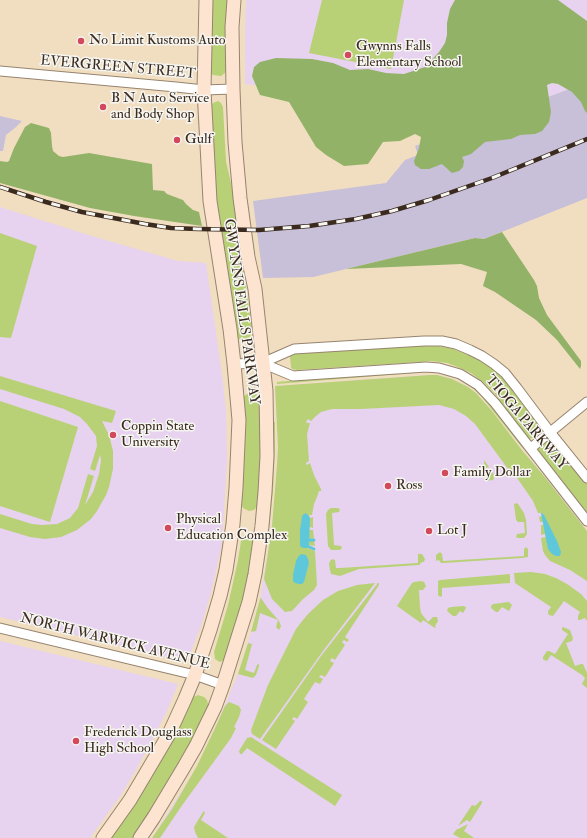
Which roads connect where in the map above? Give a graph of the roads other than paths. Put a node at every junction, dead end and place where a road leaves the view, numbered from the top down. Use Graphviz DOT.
graph roads {
  1 [pos="206,0"];
  2 [pos="234,0"];
  3 [pos="0,70"];
  4 [pos="233,89"];
  5 [pos="204,90"];
  6 [pos="234,364"];
  7 [pos="262,364"];
  8 [pos="587,402"];
  9 [pos="550,432"];
  10 [pos="531,448"];
  11 [pos="587,478"];
  12 [pos="587,520"];
  13 [pos="0,628"];
  14 [pos="195,675"];
  15 [pos="223,685"];
  16 [pos="103,838"];
  17 [pos="140,838"];
  1 -- 5 [label="main road, GWYNNS FALLS PARKWAY"];
  2 -- 4 [label="main road, GWYNNS FALLS PARKWAY"];
  3 -- 5 [label="street, EVERGREEN STREET"];
  4 -- 5 [label="street, EVERGREEN STREET"];
  4 -- 7 [label="main road, GWYNNS FALLS PARKWAY"];
  5 -- 6 [label="main road, GWYNNS FALLS PARKWAY"];
  6 -- 7 [label="street, TIOGA PARKWAY"];
  6 -- 14 [label="main road, GWYNNS FALLS PARKWAY"];
  7 -- 9 [label="street, TIOGA PARKWAY"];
  7 -- 10 [label="street, TIOGA PARKWAY"];
  7 -- 15 [label="main road, GWYNNS FALLS PARKWAY"];
  8 -- 9 [label="street"];
  9 -- 10 [label="street"];
  9 -- 11 [label="street, TIOGA PARKWAY"];
  10 -- 12 [label="street, TIOGA PARKWAY"];
  13 -- 14 [label="street, NORTH WARWICK AVENUE"];
  14 -- 15 [label="street, NORTH WARWICK AVENUE"];
  14 -- 16 [label="main road, GWYNNS FALLS PARKWAY"];
  15 -- 17 [label="main road, GWYNNS FALLS PARKWAY"];
}
